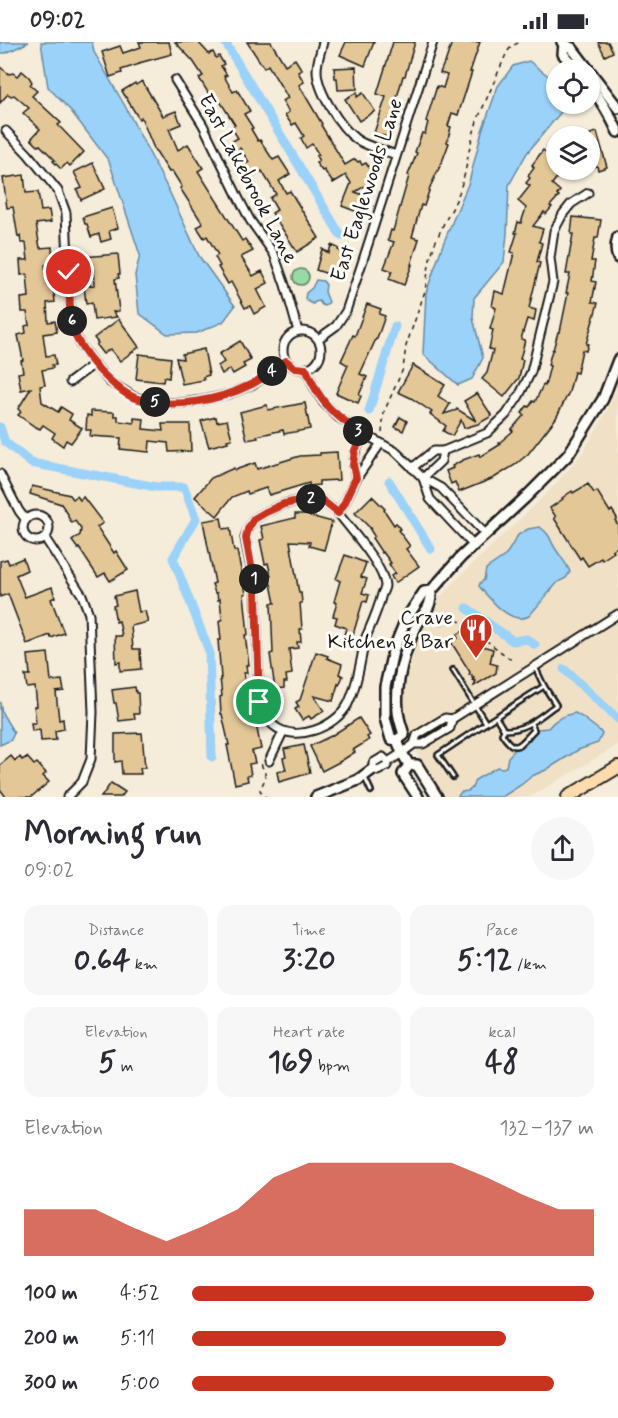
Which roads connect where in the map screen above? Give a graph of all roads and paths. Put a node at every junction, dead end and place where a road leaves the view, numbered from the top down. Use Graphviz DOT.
graph roads {
  1 [pos="323,42"];
  2 [pos="433,42"];
  3 [pos="519,42"];
  4 [pos="563,43"];
  5 [pos="568,60"];
  6 [pos="175,80"];
  7 [pos="600,99"];
  8 [pos="618,108"];
  9 [pos="6,131"];
  10 [pos="618,132"];
  11 [pos="396,155"];
  12 [pos="588,193"];
  13 [pos="618,237"];
  14 [pos="618,258"];
  15 [pos="298,331"];
  16 [pos="318,339"];
  17 [pos="286,361"];
  18 [pos="94,364"];
  19 [pos="617,365"];
  20 [pos="306,369"];
  21 [pos="70,382"];
  22 [pos="382,433"];
  23 [pos="364,435"];
  24 [pos="381,443"];
  25 [pos="443,451"];
  26 [pos="412,468"];
  27 [pos="0,474"];
  28 [pos="356,478"];
  29 [pos="423,478"];
  30 [pos="338,513"];
  31 [pos="26,520"];
  32 [pos="486,535"];
  33 [pos="45,538"];
  34 [pos="474,546"];
  35 [pos="431,591"];
  36 [pos="618,614"];
  37 [pos="428,618"];
  38 [pos="442,625"];
  39 [pos="442,631"];
  40 [pos="514,662"];
  41 [pos="535,667"];
  42 [pos="453,670"];
  43 [pos="544,686"];
  44 [pos="474,705"];
  45 [pos="496,717"];
  46 [pos="486,723"];
  47 [pos="530,723"];
  48 [pos="504,730"];
  49 [pos="284,732"];
  50 [pos="397,740"];
  51 [pos="402,753"];
  52 [pos="265,761"];
  53 [pos="409,765"];
  54 [pos="618,767"];
  55 [pos="373,770"];
  56 [pos="364,776"];
  57 [pos="453,777"];
  58 [pos="371,791"];
  59 [pos="320,796"];
  60 [pos="67,797"];
  61 [pos="266,797"];
  62 [pos="418,797"];
  63 [pos="437,797"];
  64 [pos="568,797"];
  1 -- 11 [label="street"];
  2 -- 11 [label="street, East Eaglewoods Lane"];
  3 -- 22 [label="path"];
  4 -- 5 [label="street"];
  4 -- 8 [label="street"];
  6 -- 15 [label="street, East Lakebrook Lane"];
  7 -- 10 [label="street"];
  9 -- 18 [label="street"];
  11 -- 16 [label="street, East Eaglewoods Lane"];
  12 -- 25 [label="street"];
  13 -- 14 [label="street"];
  15 -- 16 [label="street"];
  15 -- 17 [label="street"];
  16 -- 20 [label="street"];
  17 -- 18 [label="street"];
  17 -- 20 [label="street"];
  18 -- 21 [label="street"];
  19 -- 32 [label="street"];
  20 -- 23 [label="street"];
  23 -- 24 [label="street"];
  23 -- 28 [label="street"];
  24 -- 26 [label="street"];
  24 -- 28 [label="street"];
  25 -- 26 [label="street"];
  25 -- 29 [label="street"];
  26 -- 29 [label="street"];
  27 -- 31 [label="street"];
  28 -- 30 [label="street"];
  29 -- 32 [label="street"];
  29 -- 34 [label="street"];
  30 -- 49 [label="street"];
  30 -- 49 [label="street"];
  31 -- 33 [label="street"];
  31 -- 33 [label="street"];
  32 -- 34 [label="street"];
  33 -- 60 [label="street"];
  34 -- 35 [label="street"];
  35 -- 50 [label="street"];
  35 -- 50 [label="street"];
  36 -- 41 [label="street"];
  37 -- 38 [label="path"];
  38 -- 39 [label="path"];
  38 -- 40 [label="path"];
  41 -- 43 [label="lane"];
  41 -- 44 [label="street"];
  42 -- 44 [label="lane"];
  43 -- 45 [label="lane"];
  43 -- 47 [label="lane"];
  44 -- 46 [label="lane"];
  44 -- 51 [label="street"];
  45 -- 46 [label="lane"];
  45 -- 48 [label="lane"];
  46 -- 57 [label="lane"];
  47 -- 48 [label="lane"];
  47 -- 48 [label="lane"];
  49 -- 52 [label="street"];
  50 -- 51 [label="street"];
  51 -- 53 [label="street"];
  51 -- 55 [label="street"];
  52 -- 61 [label="path"];
  53 -- 62 [label="street"];
  53 -- 63 [label="street"];
  54 -- 64 [label="highway"];
  55 -- 56 [label="street"];
  56 -- 58 [label="lane"];
  56 -- 59 [label="street"];
}
